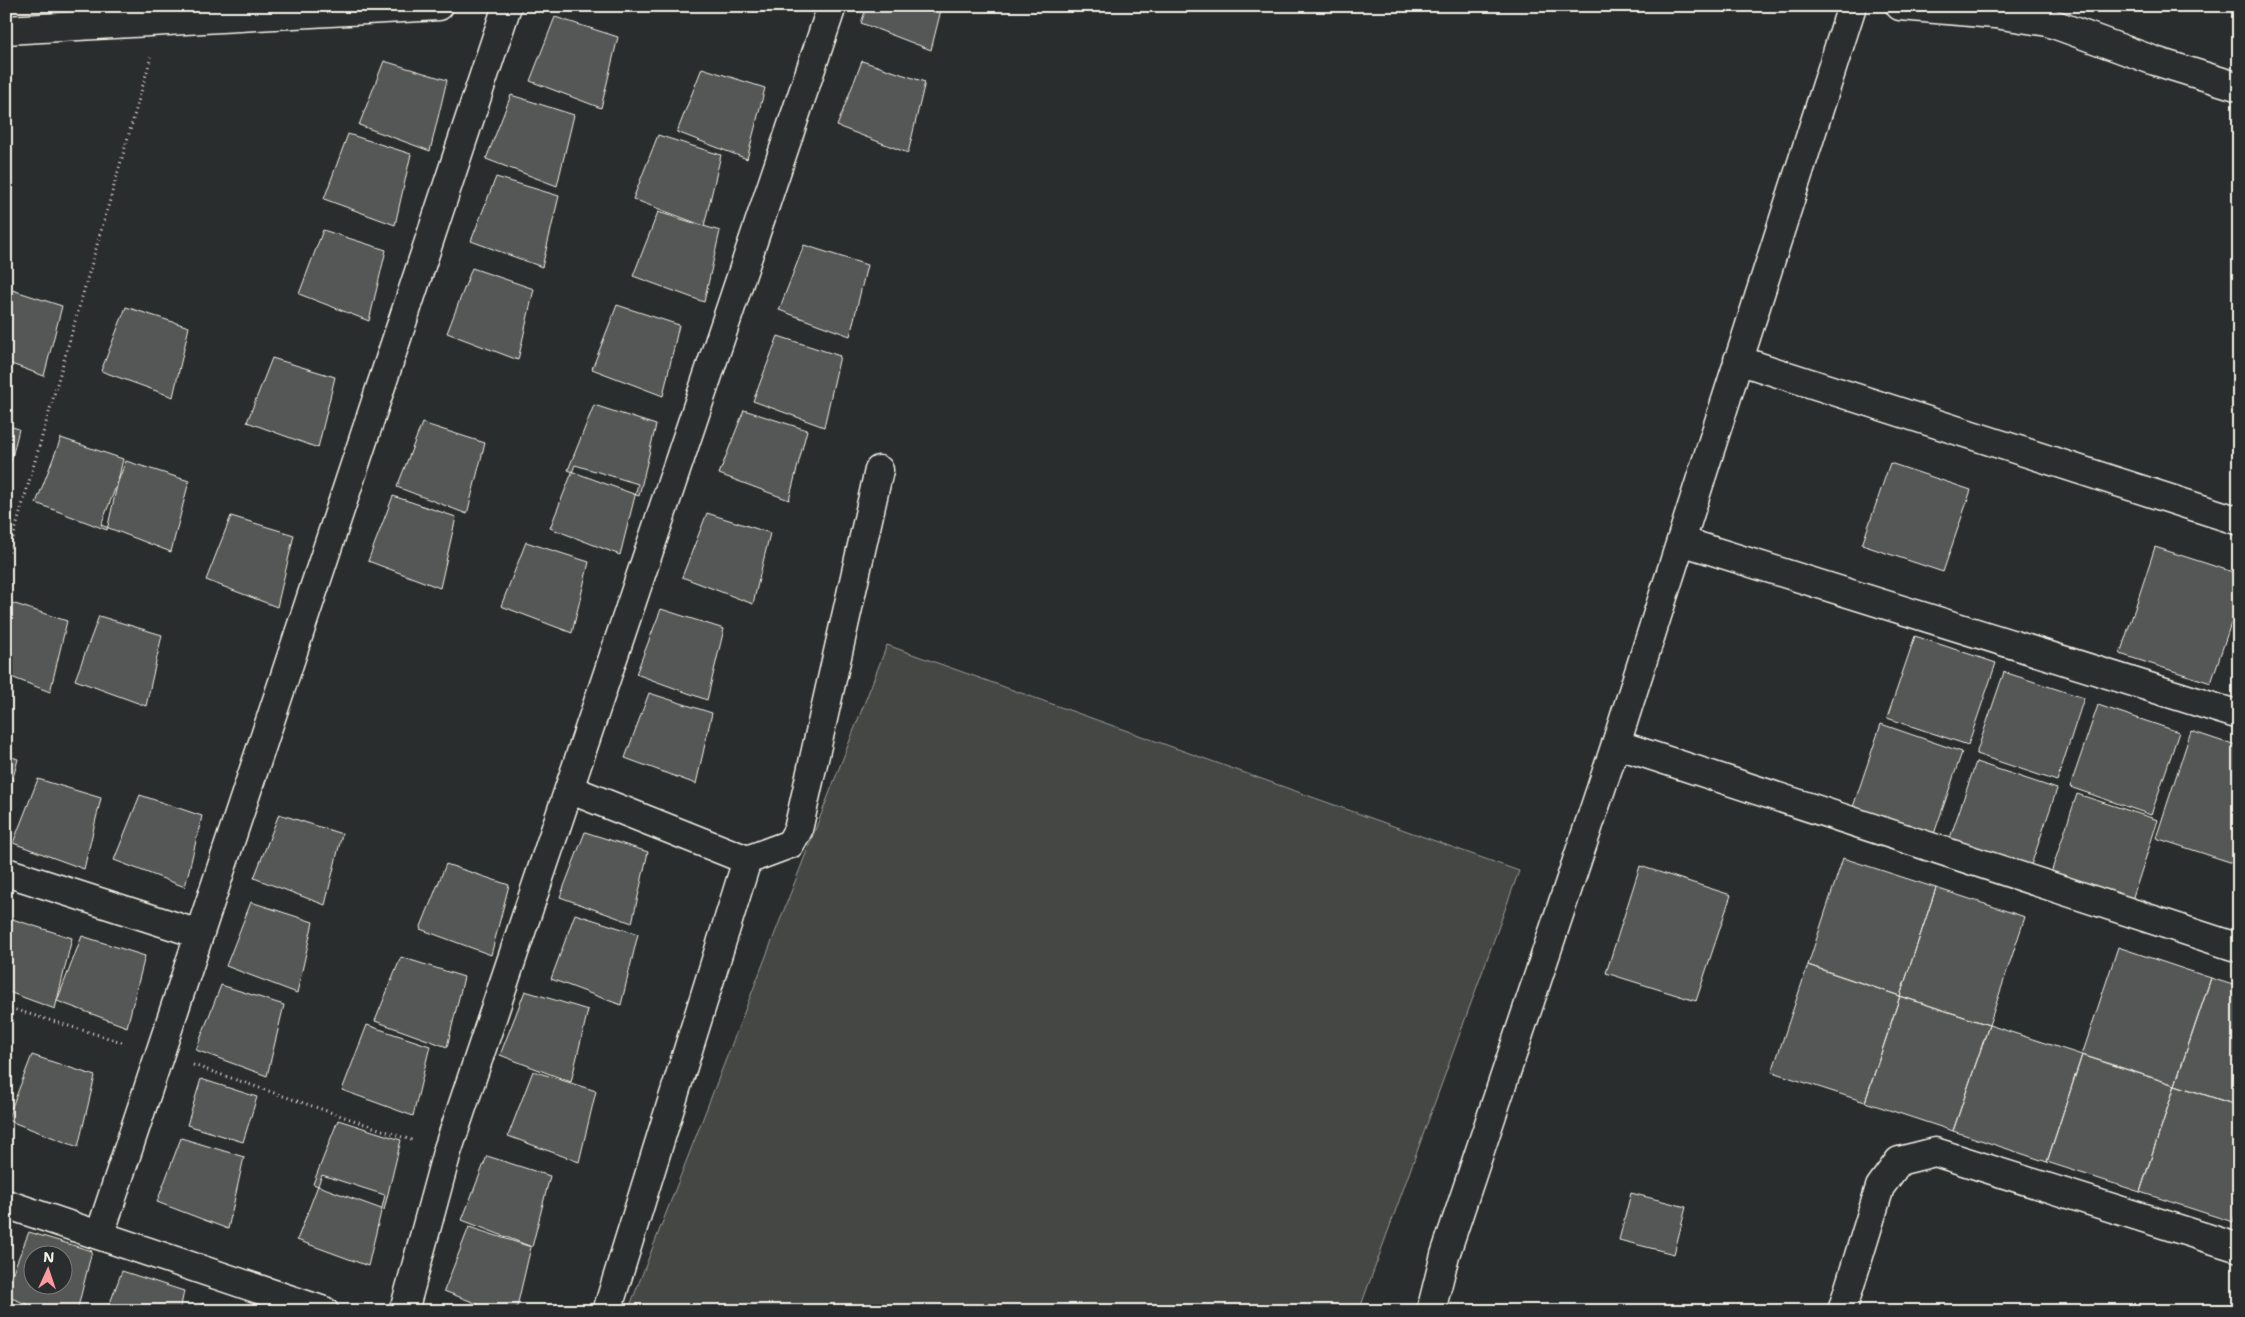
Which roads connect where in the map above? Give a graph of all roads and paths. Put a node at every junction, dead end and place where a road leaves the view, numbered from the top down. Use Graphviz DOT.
graph roads {
  1 [pos="439,6"];
  2 [pos="507,6"];
  3 [pos="832,6"];
  4 [pos="1852,6"];
  5 [pos="1900,6"];
  6 [pos="161,23"];
  7 [pos="6,30"];
  8 [pos="2239,87"];
  9 [pos="1738,360"];
  10 [pos="879,470"];
  11 [pos="2239,521"];
  12 [pos="1681,541"];
  13 [pos="6,562"];
  14 [pos="2239,715"];
  15 [pos="1616,744"];
  16 [pos="569,789"];
  17 [pos="747,860"];
  18 [pos="6,872"];
  19 [pos="199,934"];
  20 [pos="2239,948"];
  21 [pos="6,1007"];
  22 [pos="159,1053"];
  23 [pos="447,1152"];
  24 [pos="6,1204"];
  25 [pos="100,1234"];
  26 [pos="2239,1248"];
  27 [pos="324,1311"];
  28 [pos="402,1311"];
  29 [pos="607,1311"];
  30 [pos="1431,1311"];
  31 [pos="1842,1311"];
  1 -- 6 [label="street"];
  2 -- 19 [label="street"];
  3 -- 16 [label="street"];
  4 -- 9 [label="street"];
  5 -- 8 [label="street"];
  6 -- 7 [label="street"];
  6 -- 13 [label="path"];
  9 -- 11 [label="street"];
  9 -- 12 [label="street"];
  10 -- 17 [label="street"];
  12 -- 14 [label="street"];
  12 -- 15 [label="street"];
  15 -- 20 [label="street"];
  15 -- 30 [label="street"];
  16 -- 17 [label="street"];
  16 -- 23 [label="street"];
  17 -- 29 [label="street"];
  18 -- 19 [label="street"];
  19 -- 22 [label="street"];
  21 -- 22 [label="path"];
  22 -- 23 [label="path"];
  22 -- 25 [label="street"];
  23 -- 28 [label="street"];
  24 -- 25 [label="street"];
  25 -- 27 [label="street"];
  26 -- 31 [label="street"];
}
